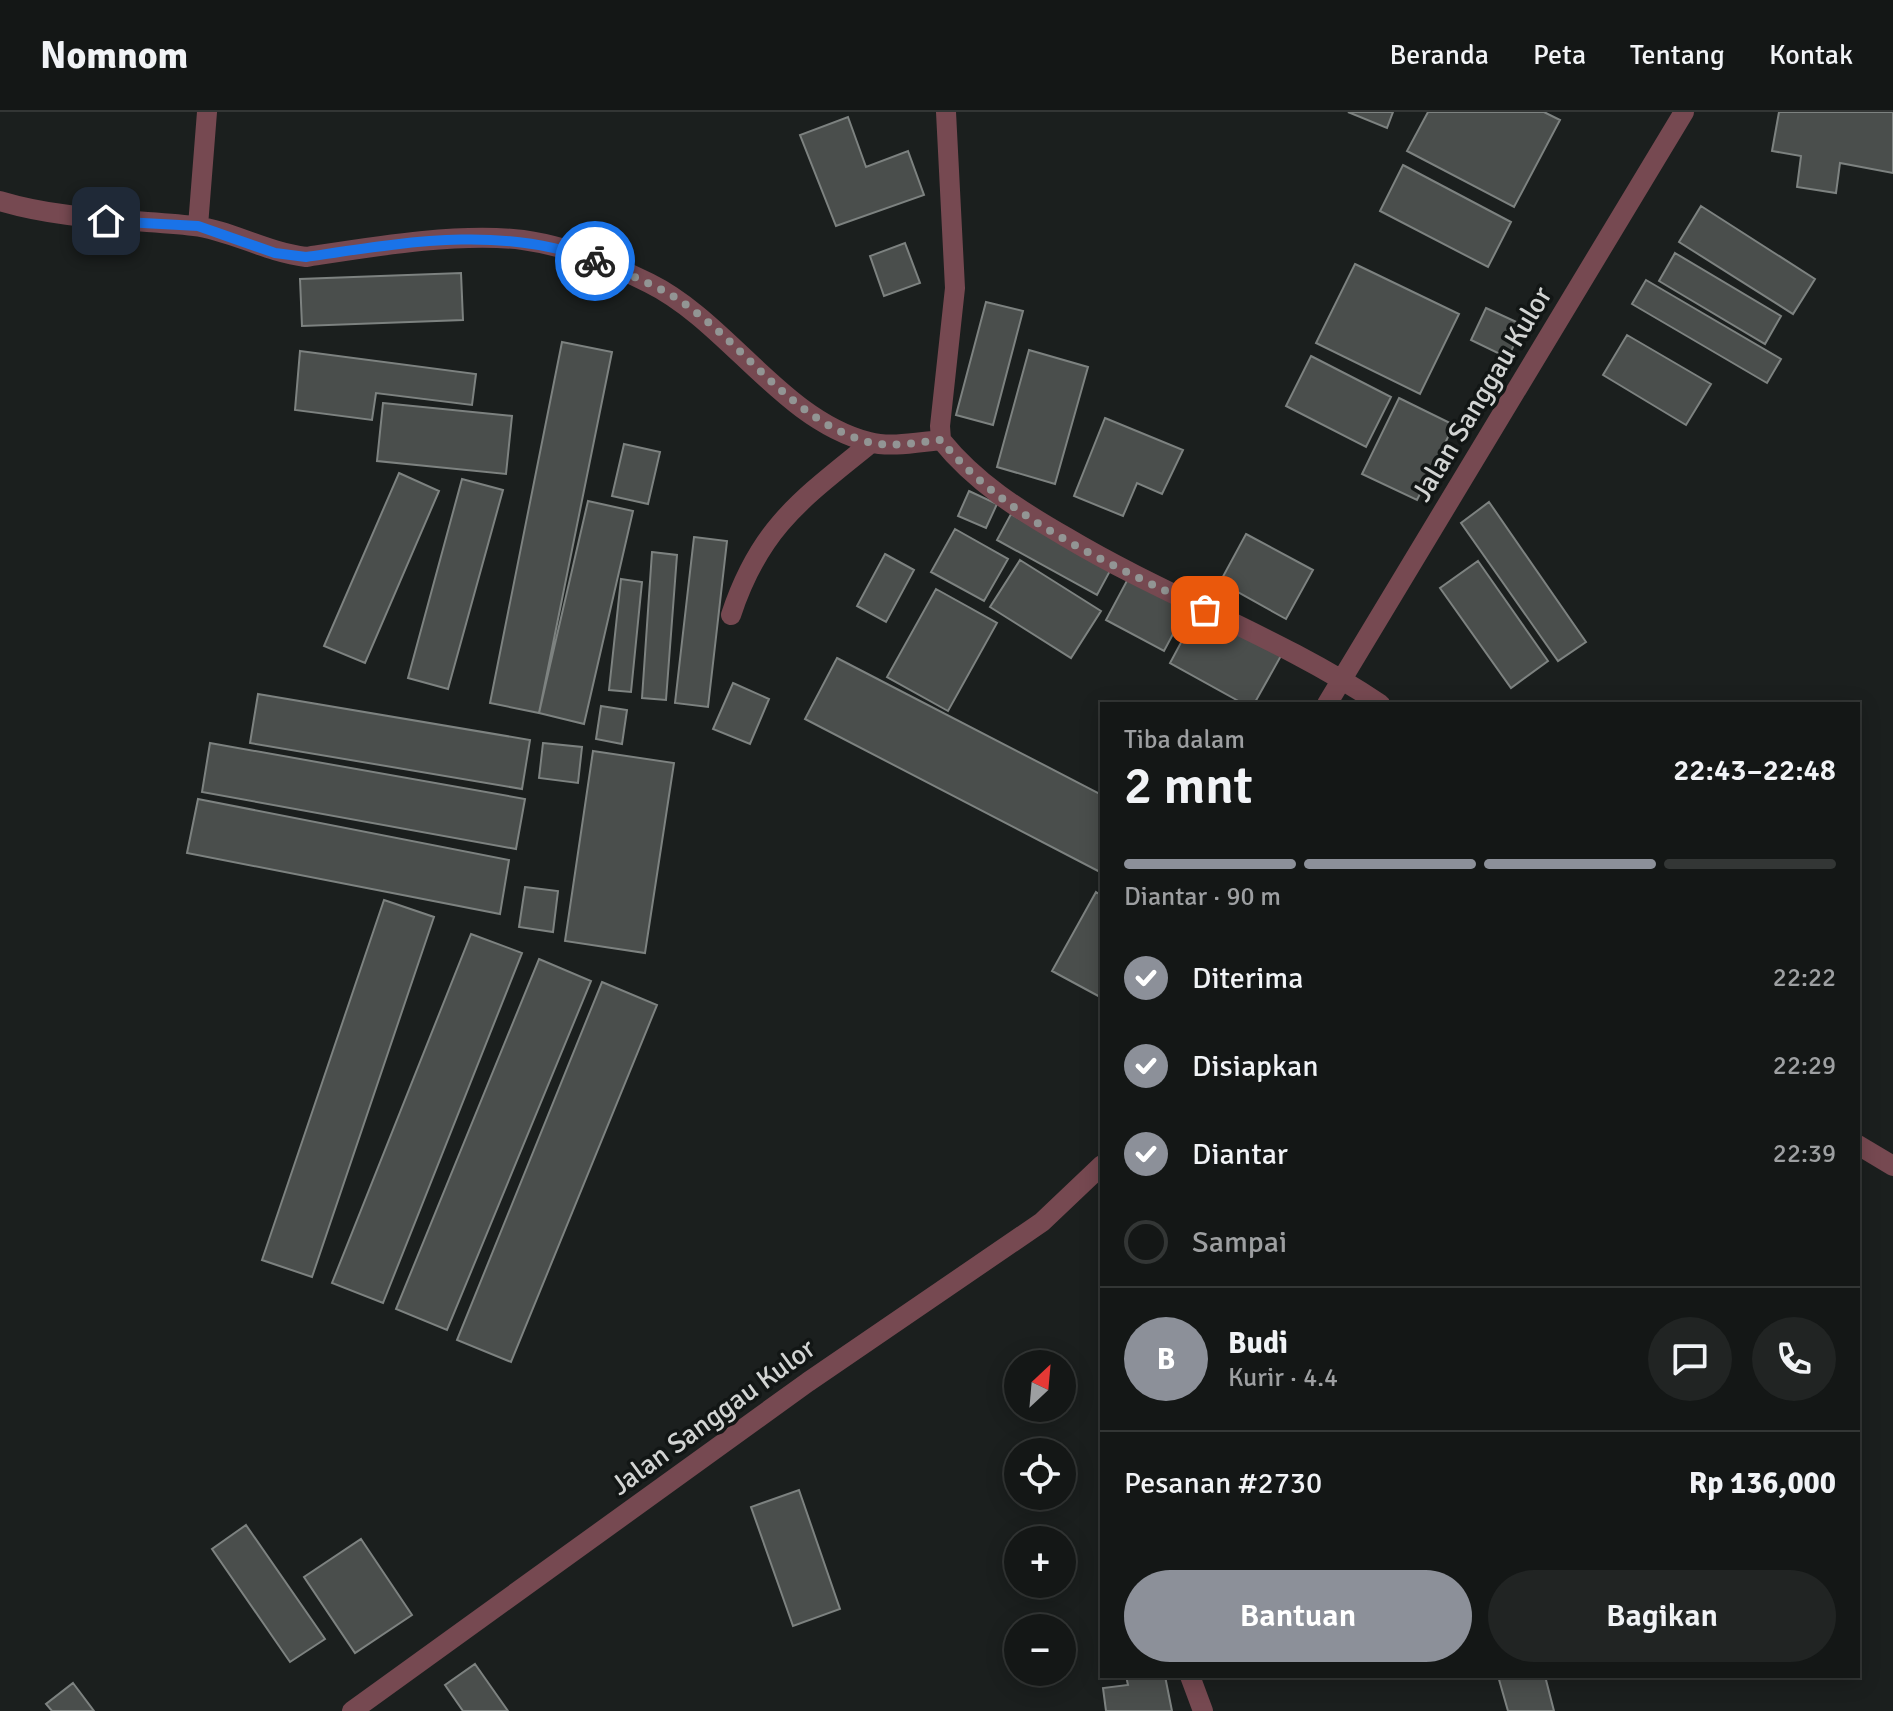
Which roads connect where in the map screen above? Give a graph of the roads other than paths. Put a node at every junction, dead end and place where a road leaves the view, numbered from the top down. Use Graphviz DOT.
graph roads {
  1 [pos="207,112"];
  2 [pos="946,112"];
  3 [pos="1684,112"];
  4 [pos="0,201"];
  5 [pos="198,226"];
  6 [pos="941,440"];
  7 [pos="871,443"];
  8 [pos="731,615"];
  9 [pos="1340,677"];
  10 [pos="1328,702"];
  11 [pos="1377,702"];
  12 [pos="1860,1146"];
  13 [pos="1893,1166"];
  14 [pos="1100,1167"];
  15 [pos="1191,1678"];
  16 [pos="352,1711"];
  17 [pos="1203,1711"];
  1 -- 5 [label="street"];
  2 -- 6 [label="street"];
  3 -- 9 [label="street, Jalan Sanggau Kulor"];
  4 -- 5 [label="street"];
  5 -- 7 [label="street"];
  6 -- 7 [label="street"];
  6 -- 9 [label="street"];
  7 -- 8 [label="street"];
  9 -- 10 [label="street, Jalan Sanggau Kulor"];
  9 -- 11 [label="street"];
  12 -- 13 [label="street"];
  14 -- 16 [label="street, Jalan Sanggau Kulor"];
  15 -- 17 [label="street"];
}
